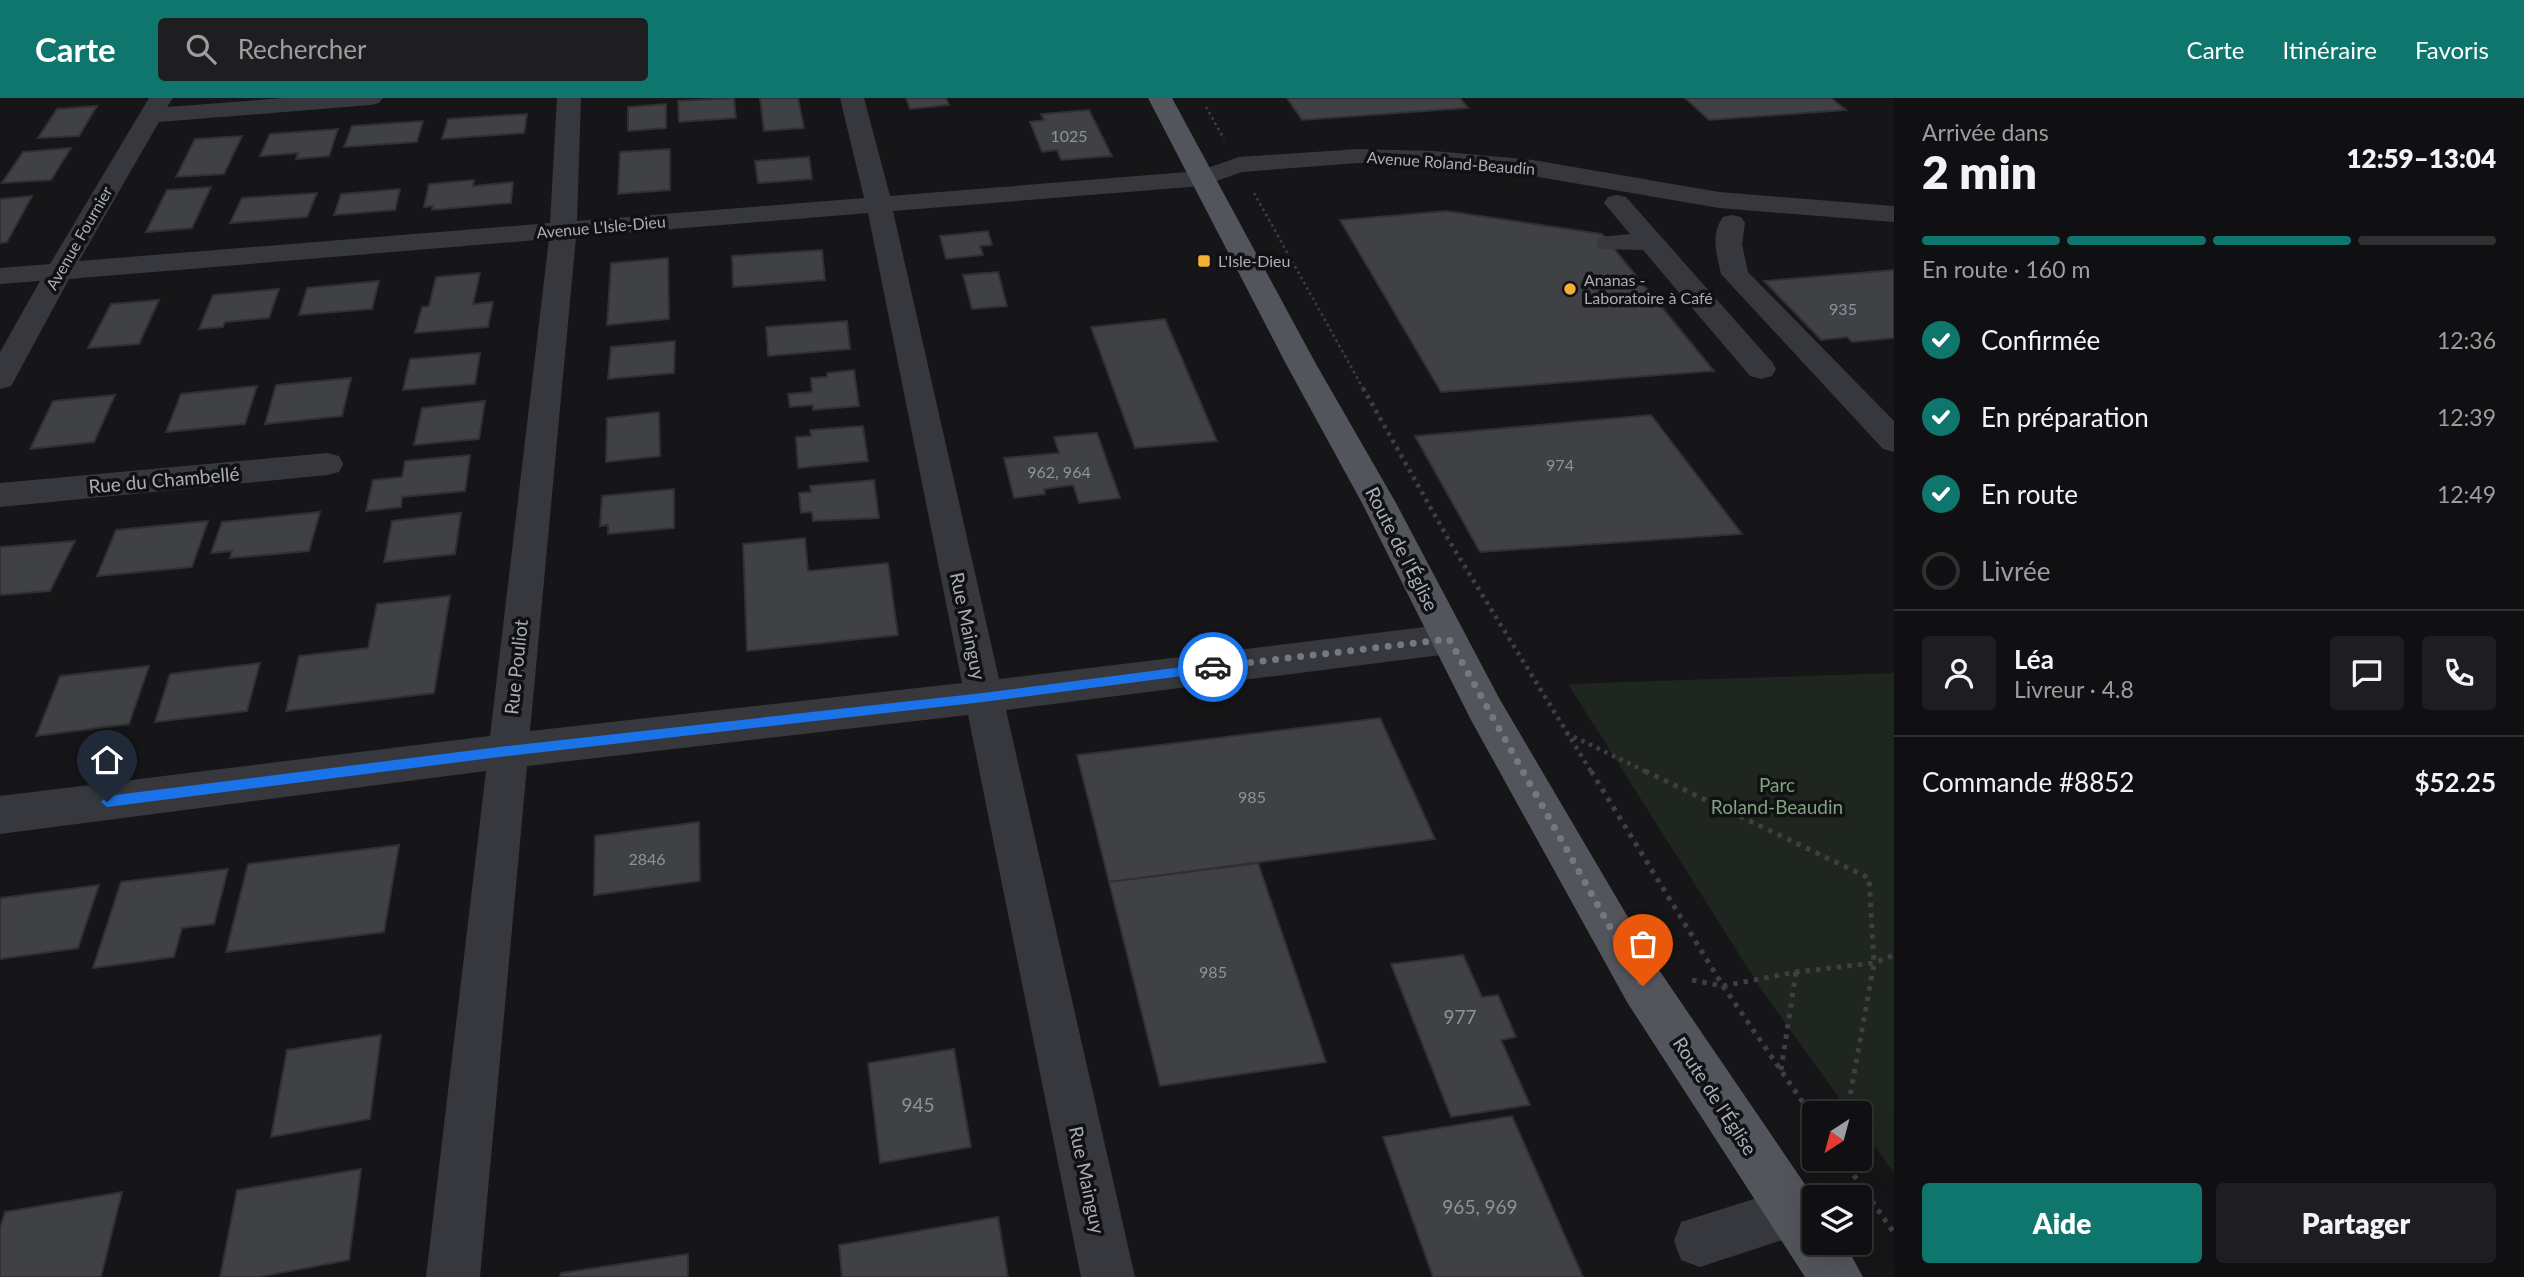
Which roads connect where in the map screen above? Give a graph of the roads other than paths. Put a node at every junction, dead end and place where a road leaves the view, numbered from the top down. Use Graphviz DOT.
graph roads {
  1 [pos="371,98"];
  2 [pos="569,98"];
  3 [pos="852,98"];
  4 [pos="1160,98"];
  5 [pos="155,107"];
  6 [pos="1202,178"];
  7 [pos="1617,203"];
  8 [pos="879,205"];
  9 [pos="1894,214"];
  10 [pos="1732,223"];
  11 [pos="563,230"];
  12 [pos="1894,236"];
  13 [pos="1651,242"];
  14 [pos="1610,243"];
  15 [pos="60,270"];
  16 [pos="0,275"];
  17 [pos="1761,369"];
  18 [pos="0,379"];
  19 [pos="1894,441"];
  20 [pos="327,464"];
  21 [pos="0,495"];
  22 [pos="1449,639"];
  23 [pos="983,697"];
  24 [pos="507,751"];
  25 [pos="0,815"];
  26 [pos="1792,1213"];
  27 [pos="1700,1241"];
  28 [pos="453,1277"];
  29 [pos="1108,1277"];
  30 [pos="1836,1277"];
  1 -- 5 [label="street"];
  2 -- 11 [label="street, Rue Pouliot"];
  3 -- 8 [label="street, Rue Mainguy"];
  4 -- 6 [label="main road, Route de l'Église"];
  5 -- 15 [label="street, Avenue Fournier"];
  6 -- 7 [label="street, Avenue Roland-Beaudin"];
  6 -- 8 [label="street, Avenue L'Isle-Dieu"];
  6 -- 9 [label="street, Avenue Roland-Beaudin"];
  6 -- 22 [label="main road, Route de l'Église"];
  7 -- 10 [label="street, Avenue Roland-Beaudin"];
  7 -- 13 [label="street"];
  8 -- 11 [label="street, Avenue L'Isle-Dieu"];
  8 -- 23 [label="street, Rue Mainguy"];
  10 -- 12 [label="street, Avenue Roland-Beaudin"];
  10 -- 19 [label="street"];
  11 -- 15 [label="street, Avenue L'Isle-Dieu"];
  11 -- 24 [label="street, Rue Pouliot"];
  13 -- 14 [label="street"];
  13 -- 17 [label="street"];
  15 -- 16 [label="street, Avenue L'Isle-Dieu"];
  15 -- 18 [label="street, Avenue Fournier"];
  20 -- 21 [label="street, Rue du Chambellé"];
  22 -- 23 [label="street"];
  22 -- 26 [label="main road, Route de l'Église"];
  23 -- 24 [label="street"];
  23 -- 29 [label="street, Rue Mainguy"];
  24 -- 25 [label="street"];
  24 -- 28 [label="street, Rue Pouliot"];
  26 -- 27 [label="street"];
  26 -- 30 [label="main road, Route de l'Église"];
}
